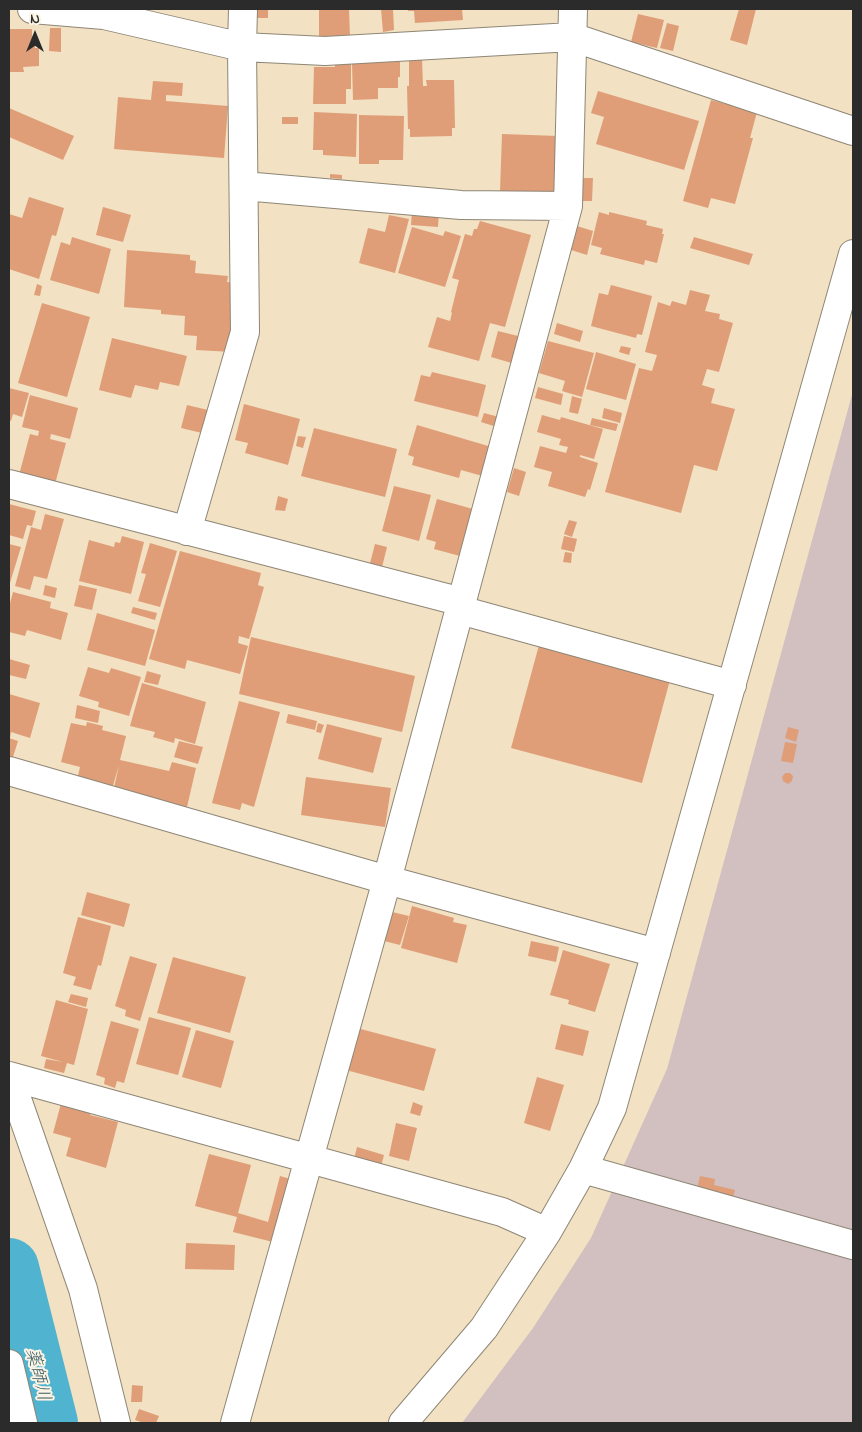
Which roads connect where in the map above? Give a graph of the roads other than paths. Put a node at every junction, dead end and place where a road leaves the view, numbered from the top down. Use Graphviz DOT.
graph roads {
  1 [pos="32,9"];
  2 [pos="243,9"];
  3 [pos="573,9"];
  4 [pos="104,12"];
  5 [pos="572,37"];
  6 [pos="242,47"];
  7 [pos="853,131"];
  8 [pos="244,186"];
  9 [pos="568,206"];
  10 [pos="853,254"];
  11 [pos="9,484"];
  12 [pos="187,531"];
  13 [pos="461,606"];
  14 [pos="732,685"];
  15 [pos="9,771"];
  16 [pos="387,880"];
  17 [pos="656,953"];
  18 [pos="9,1076"];
  19 [pos="309,1159"];
  20 [pos="583,1169"];
  21 [pos="547,1232"];
  22 [pos="853,1245"];
  23 [pos="9,1364"];
  24 [pos="23,1423"];
  25 [pos="116,1423"];
  26 [pos="235,1423"];
  27 [pos="403,1423"];
  1 -- 4 [label="street"];
  2 -- 6 [label="street"];
  3 -- 5 [label="street"];
  4 -- 6 [label="street"];
  5 -- 6 [label="street"];
  5 -- 7 [label="street"];
  5 -- 9 [label="street"];
  6 -- 8 [label="street"];
  8 -- 9 [label="street"];
  8 -- 12 [label="street"];
  9 -- 13 [label="street"];
  10 -- 14 [label="street"];
  11 -- 12 [label="street"];
  12 -- 13 [label="street"];
  13 -- 14 [label="street"];
  13 -- 16 [label="street"];
  14 -- 17 [label="street"];
  15 -- 16 [label="street"];
  16 -- 17 [label="street"];
  16 -- 19 [label="street"];
  17 -- 20 [label="street"];
  18 -- 19 [label="street"];
  18 -- 25 [label="street"];
  19 -- 21 [label="street"];
  19 -- 26 [label="street"];
  20 -- 21 [label="street"];
  20 -- 22 [label="street"];
  21 -- 27 [label="street"];
  23 -- 24 [label="street"];
}
